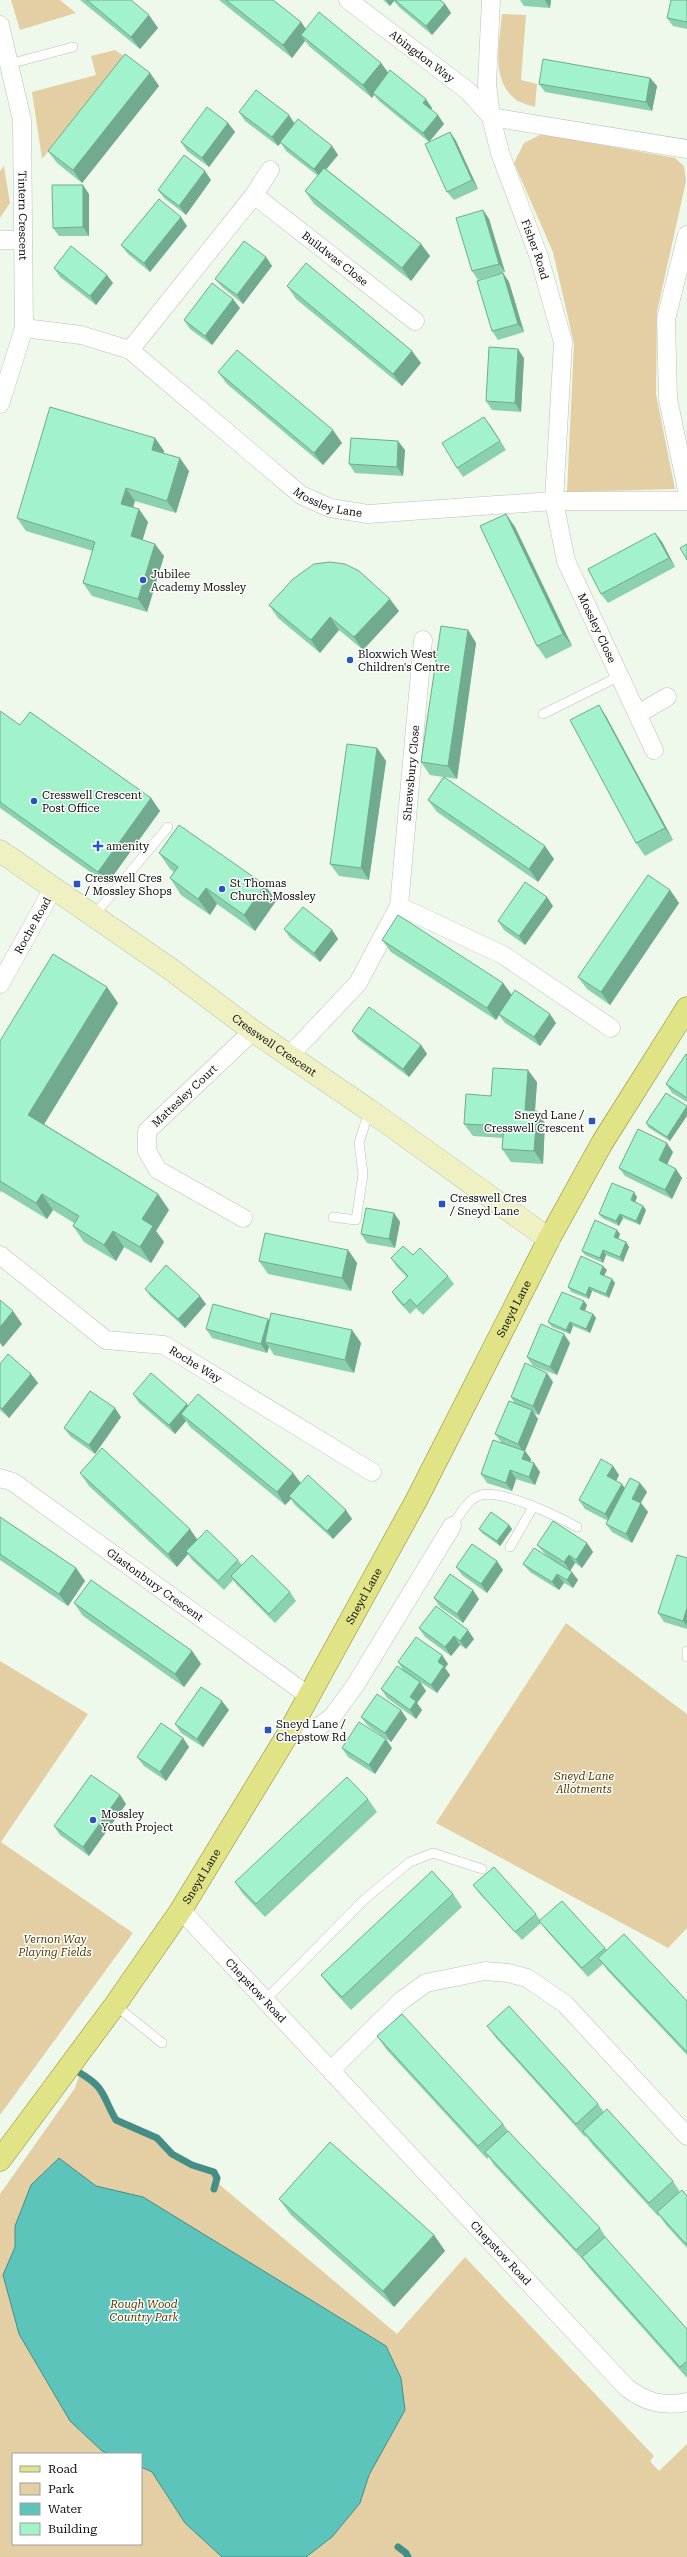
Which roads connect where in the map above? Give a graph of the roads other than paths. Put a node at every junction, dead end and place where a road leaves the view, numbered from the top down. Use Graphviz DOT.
graph roads {
  1 [pos="348,0"];
  2 [pos="491,0"];
  3 [pos="0,25"];
  4 [pos="73,47"];
  5 [pos="9,64"];
  6 [pos="491,117"];
  7 [pos="687,149"];
  8 [pos="270,170"];
  9 [pos="254,195"];
  10 [pos="687,235"];
  11 [pos="0,240"];
  12 [pos="22,240"];
  13 [pos="415,321"];
  14 [pos="24,328"];
  15 [pos="130,350"];
  16 [pos="0,404"];
  17 [pos="687,490"];
  18 [pos="554,501"];
  19 [pos="687,501"];
  20 [pos="423,640"];
  21 [pos="620,676"];
  22 [pos="667,697"];
  23 [pos="543,714"];
  24 [pos="638,714"];
  25 [pos="654,750"];
  26 [pos="168,828"];
  27 [pos="0,851"];
  28 [pos="54,887"];
  29 [pos="399,906"];
  30 [pos="94,915"];
  31 [pos="0,984"];
  32 [pos="687,1008"];
  33 [pos="611,1028"];
  34 [pos="253,1031"];
  35 [pos="290,1055"];
  36 [pos="369,1110"];
  37 [pos="333,1217"];
  38 [pos="243,1218"];
  39 [pos="550,1240"];
  40 [pos="0,1255"];
  41 [pos="372,1472"];
  42 [pos="0,1478"];
  43 [pos="533,1507"];
  44 [pos="452,1526"];
  45 [pos="578,1526"];
  46 [pos="510,1547"];
  47 [pos="687,1651"];
  48 [pos="687,1657"];
  49 [pos="309,1696"];
  50 [pos="288,1734"];
  51 [pos="482,1869"];
  52 [pos="181,1910"];
  53 [pos="265,2000"];
  54 [pos="115,2005"];
  55 [pos="162,2044"];
  56 [pos="332,2069"];
  57 [pos="687,2136"];
  58 [pos="0,2160"];
  59 [pos="687,2402"];
  1 -- 6 [label="street, Abingdon Way"];
  2 -- 6 [label="street, Fisher Road"];
  3 -- 5 [label="street, Tintern Crescent"];
  4 -- 5 [label="lane"];
  5 -- 12 [label="street, Tintern Crescent"];
  6 -- 7 [label="street"];
  6 -- 18 [label="street, Fisher Road"];
  8 -- 9 [label="street"];
  9 -- 13 [label="street, Buildwas Close"];
  9 -- 15 [label="street"];
  10 -- 17 [label="street"];
  11 -- 12 [label="street"];
  12 -- 14 [label="street, Tintern Crescent"];
  14 -- 15 [label="street, Mossley Lane"];
  14 -- 16 [label="street, Tintern Crescent"];
  15 -- 18 [label="street, Mossley Lane"];
  18 -- 19 [label="street, Mossley Lane"];
  18 -- 21 [label="street, Mossley Close"];
  20 -- 29 [label="street, Shrewsbury Close"];
  21 -- 23 [label="lane"];
  21 -- 24 [label="street, Mossley Close"];
  22 -- 24 [label="street"];
  24 -- 25 [label="street, Mossley Close"];
  26 -- 30 [label="lane"];
  27 -- 28 [label="street, Cresswell Crescent"];
  28 -- 30 [label="street, Cresswell Crescent"];
  28 -- 31 [label="street, Roche Road"];
  29 -- 33 [label="street"];
  29 -- 35 [label="street, Shrewsbury Close"];
  30 -- 34 [label="street, Cresswell Crescent"];
  32 -- 39 [label="main road, Sneyd Lane"];
  34 -- 35 [label="street, Cresswell Crescent"];
  34 -- 38 [label="street, Mattesley Court"];
  35 -- 36 [label="street, Cresswell Crescent"];
  36 -- 37 [label="lane"];
  36 -- 39 [label="street, Cresswell Crescent"];
  39 -- 49 [label="main road, Sneyd Lane"];
  40 -- 41 [label="street, Roche Way"];
  42 -- 49 [label="street, Glastonbury Crescent"];
  43 -- 44 [label="lane"];
  43 -- 45 [label="lane"];
  43 -- 46 [label="lane"];
  44 -- 50 [label="street"];
  47 -- 48 [label="lane"];
  49 -- 50 [label="main road, Sneyd Lane"];
  50 -- 52 [label="main road, Sneyd Lane"];
  51 -- 53 [label="lane"];
  52 -- 53 [label="street, Chepstow Road"];
  52 -- 54 [label="main road, Sneyd Lane"];
  53 -- 56 [label="street, Chepstow Road"];
  54 -- 55 [label="lane"];
  54 -- 58 [label="main road, Sneyd Lane"];
  56 -- 57 [label="street"];
  56 -- 59 [label="street, Chepstow Road"];
}
